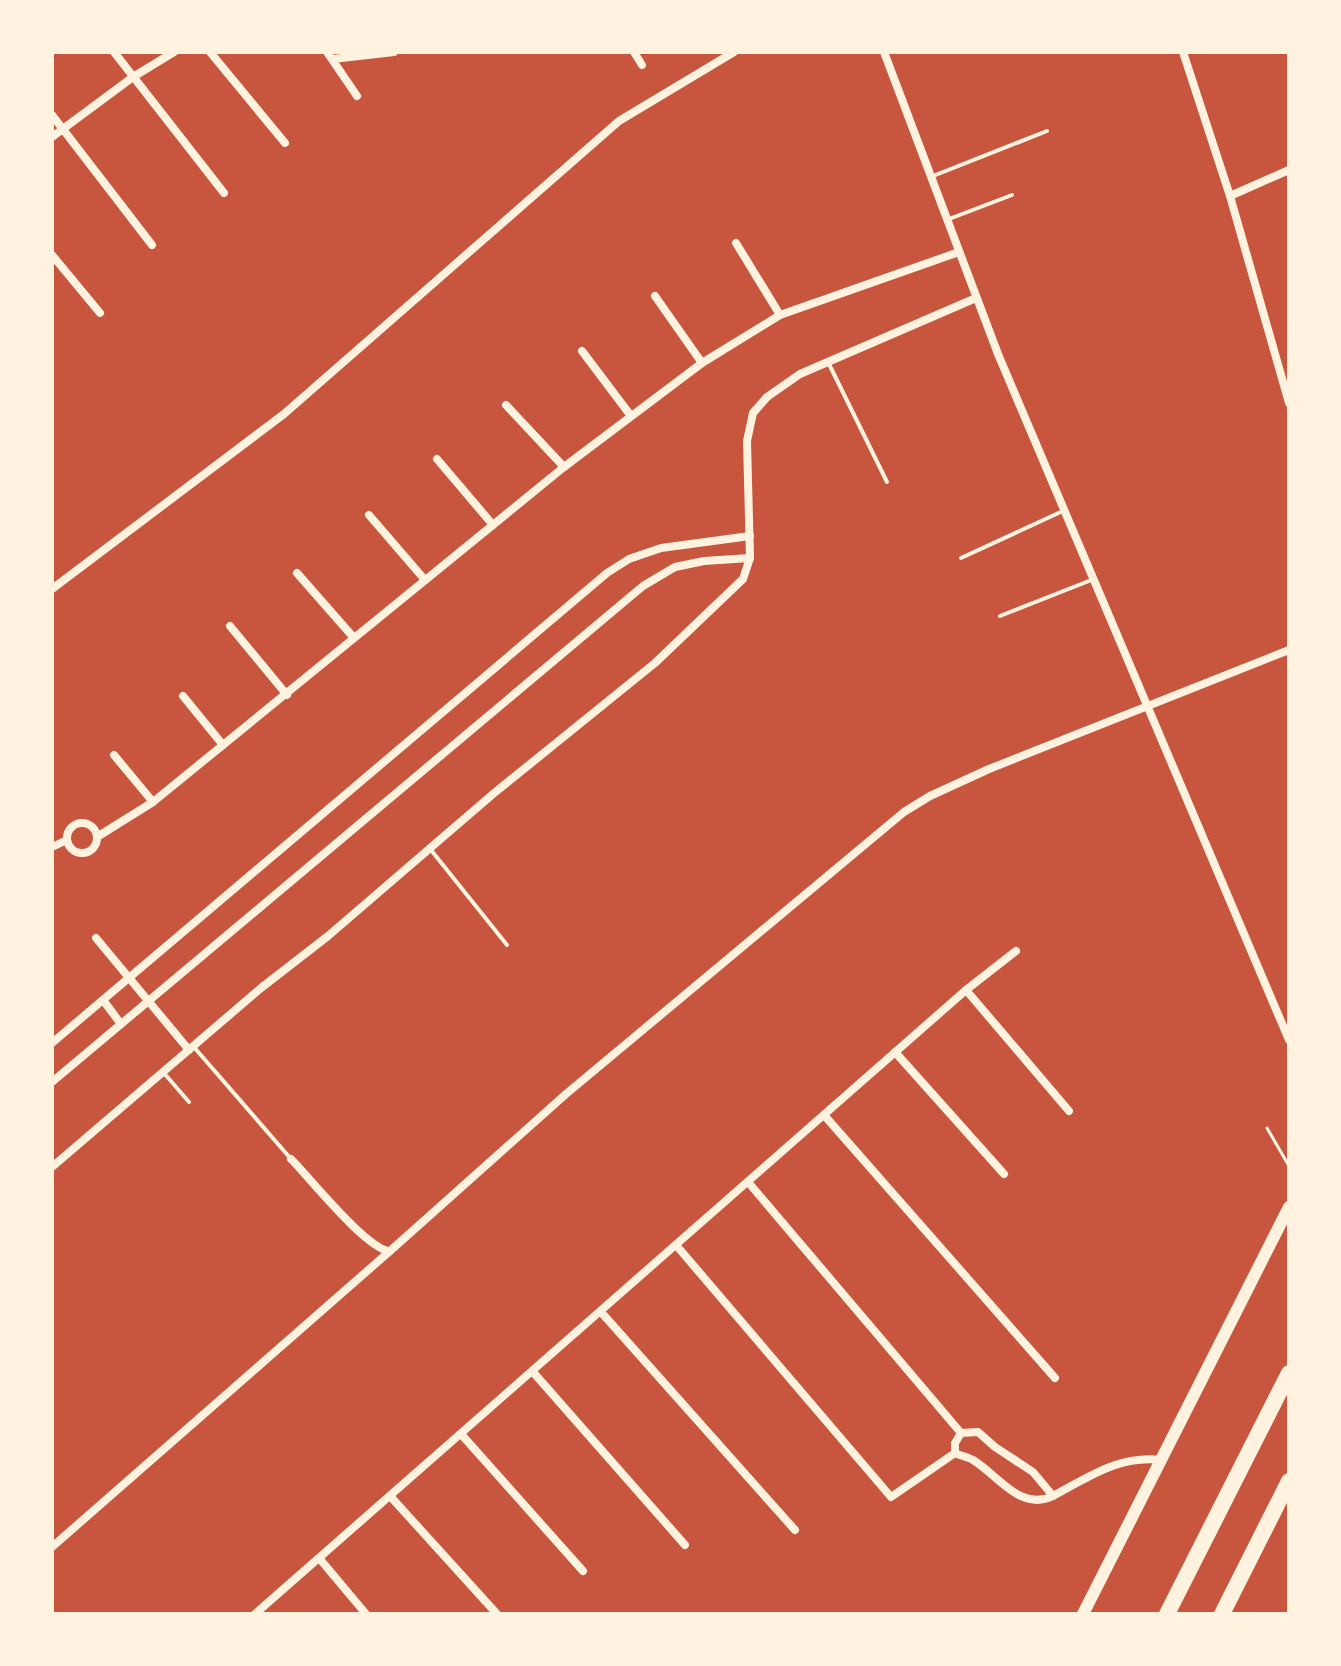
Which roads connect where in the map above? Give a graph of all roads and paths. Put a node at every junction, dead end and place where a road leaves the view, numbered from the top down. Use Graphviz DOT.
graph roads {
  1 [pos="114,52"];
  2 [pos="174,52"];
  3 [pos="210,52"];
  4 [pos="394,52"];
  5 [pos="634,52"];
  6 [pos="734,52"];
  7 [pos="884,52"];
  8 [pos="1183,52"];
  9 [pos="330,56"];
  10 [pos="642,65"];
  11 [pos="133,77"];
  12 [pos="357,96"];
  13 [pos="52,115"];
  14 [pos="62,128"];
  15 [pos="1047,131"];
  16 [pos="52,137"];
  17 [pos="285,143"];
  18 [pos="1289,170"];
  19 [pos="931,177"];
  20 [pos="224,193"];
  21 [pos="1012,195"];
  22 [pos="1230,196"];
  23 [pos="947,220"];
  24 [pos="736,243"];
  25 [pos="152,245"];
  26 [pos="959,252"];
  27 [pos="52,255"];
  28 [pos="655,296"];
  29 [pos="976,298"];
  30 [pos="100,313"];
  31 [pos="780,315"];
  32 [pos="582,351"];
  33 [pos="828,362"];
  34 [pos="702,363"];
  35 [pos="1289,403"];
  36 [pos="506,405"];
  37 [pos="631,416"];
  38 [pos="437,459"];
  39 [pos="564,467"];
  40 [pos="887,482"];
  41 [pos="1065,510"];
  42 [pos="369,515"];
  43 [pos="493,525"];
  44 [pos="750,536"];
  45 [pos="750,558"];
  46 [pos="961,558"];
  47 [pos="297,573"];
  48 [pos="1094,579"];
  49 [pos="425,580"];
  50 [pos="52,589"];
  51 [pos="1000,616"];
  52 [pos="230,626"];
  53 [pos="354,638"];
  54 [pos="1289,650"];
  55 [pos="287,695"];
  56 [pos="183,696"];
  57 [pos="1148,707"];
  58 [pos="223,745"];
  59 [pos="114,755"];
  60 [pos="153,802"];
  61 [pos="97,837"];
  62 [pos="67,840"];
  63 [pos="52,847"];
  64 [pos="430,848"];
  65 [pos="96,938"];
  66 [pos="507,945"];
  67 [pos="1016,951"];
  68 [pos="129,978"];
  69 [pos="966,990"];
  70 [pos="103,1000"];
  71 [pos="148,1001"];
  72 [pos="121,1024"];
  73 [pos="1289,1040"];
  74 [pos="52,1043"];
  75 [pos="191,1048"];
  76 [pos="895,1052"];
  77 [pos="163,1072"];
  78 [pos="52,1082"];
  79 [pos="189,1102"];
  80 [pos="1069,1111"];
  81 [pos="824,1115"];
  82 [pos="1267,1128"];
  83 [pos="291,1159"];
  84 [pos="1289,1166"];
  85 [pos="52,1167"];
  86 [pos="1004,1174"];
  87 [pos="748,1182"];
  88 [pos="1289,1207"];
  89 [pos="676,1245"];
  90 [pos="390,1251"];
  91 [pos="601,1312"];
  92 [pos="533,1372"];
  93 [pos="1289,1373"];
  94 [pos="1055,1378"];
  95 [pos="961,1433"];
  96 [pos="461,1434"];
  97 [pos="955,1453"];
  98 [pos="1161,1460"];
  99 [pos="1289,1481"];
  100 [pos="390,1496"];
  101 [pos="1053,1496"];
  102 [pos="795,1530"];
  103 [pos="685,1545"];
  104 [pos="52,1547"];
  105 [pos="319,1558"];
  106 [pos="583,1571"];
  107 [pos="255,1614"];
  108 [pos="366,1614"];
  109 [pos="497,1614"];
  110 [pos="1083,1614"];
  111 [pos="1167,1614"];
  112 [pos="1222,1614"];
  1 -- 11 [label="street"];
  2 -- 11 [label="street"];
  3 -- 17 [label="street"];
  4 -- 9 [label="street"];
  5 -- 10 [label="street"];
  6 -- 50 [label="street"];
  7 -- 19 [label="street"];
  8 -- 22 [label="street"];
  9 -- 12 [label="street"];
  11 -- 14 [label="street"];
  11 -- 20 [label="street"];
  13 -- 14 [label="street"];
  14 -- 16 [label="street"];
  14 -- 25 [label="street"];
  15 -- 19 [label="lane"];
  18 -- 22 [label="street"];
  19 -- 23 [label="street"];
  21 -- 23 [label="lane"];
  22 -- 35 [label="street"];
  23 -- 26 [label="street"];
  24 -- 31 [label="street"];
  26 -- 29 [label="street"];
  26 -- 31 [label="street"];
  27 -- 30 [label="street"];
  28 -- 34 [label="street"];
  29 -- 33 [label="street"];
  29 -- 41 [label="street"];
  31 -- 34 [label="street"];
  32 -- 37 [label="street"];
  33 -- 40 [label="lane"];
  33 -- 44 [label="street"];
  34 -- 37 [label="street"];
  36 -- 39 [label="street"];
  37 -- 39 [label="street"];
  38 -- 43 [label="street"];
  39 -- 43 [label="street"];
  41 -- 46 [label="lane"];
  41 -- 48 [label="street"];
  42 -- 49 [label="street"];
  43 -- 49 [label="street"];
  44 -- 45 [label="street"];
  44 -- 68 [label="street"];
  45 -- 64 [label="street"];
  45 -- 71 [label="street"];
  47 -- 53 [label="street"];
  48 -- 51 [label="lane"];
  48 -- 57 [label="street"];
  49 -- 53 [label="street"];
  52 -- 55 [label="street"];
  53 -- 55 [label="street"];
  54 -- 57 [label="street"];
  55 -- 58 [label="street"];
  56 -- 58 [label="street"];
  57 -- 73 [label="street"];
  57 -- 90 [label="street"];
  58 -- 60 [label="street"];
  59 -- 60 [label="street"];
  60 -- 61 [label="street"];
  61 -- 62 [label="street"];
  61 -- 62 [label="street"];
  62 -- 63 [label="street"];
  64 -- 66 [label="lane"];
  64 -- 75 [label="street"];
  65 -- 68 [label="street"];
  67 -- 69 [label="street"];
  68 -- 70 [label="street"];
  68 -- 71 [label="street"];
  69 -- 76 [label="street"];
  69 -- 80 [label="street"];
  70 -- 72 [label="street"];
  70 -- 74 [label="street"];
  71 -- 72 [label="street"];
  71 -- 75 [label="street"];
  72 -- 78 [label="street"];
  75 -- 77 [label="street"];
  75 -- 83 [label="lane"];
  76 -- 81 [label="street"];
  76 -- 86 [label="street"];
  77 -- 79 [label="lane"];
  77 -- 85 [label="street"];
  81 -- 87 [label="street"];
  81 -- 94 [label="street"];
  82 -- 84 [label="path"];
  83 -- 90 [label="street"];
  87 -- 89 [label="street"];
  87 -- 95 [label="street"];
  88 -- 98 [label="main road"];
  89 -- 91 [label="street"];
  89 -- 97 [label="street"];
  90 -- 104 [label="street"];
  91 -- 92 [label="street"];
  91 -- 102 [label="street"];
  92 -- 96 [label="street"];
  92 -- 103 [label="street"];
  93 -- 111 [label="highway"];
  95 -- 97 [label="street"];
  95 -- 101 [label="street"];
  96 -- 100 [label="street"];
  96 -- 106 [label="street"];
  97 -- 101 [label="street"];
  98 -- 101 [label="street"];
  98 -- 110 [label="main road"];
  99 -- 112 [label="highway"];
  100 -- 105 [label="street"];
  100 -- 109 [label="street"];
  105 -- 107 [label="street"];
  105 -- 108 [label="street"];
}
